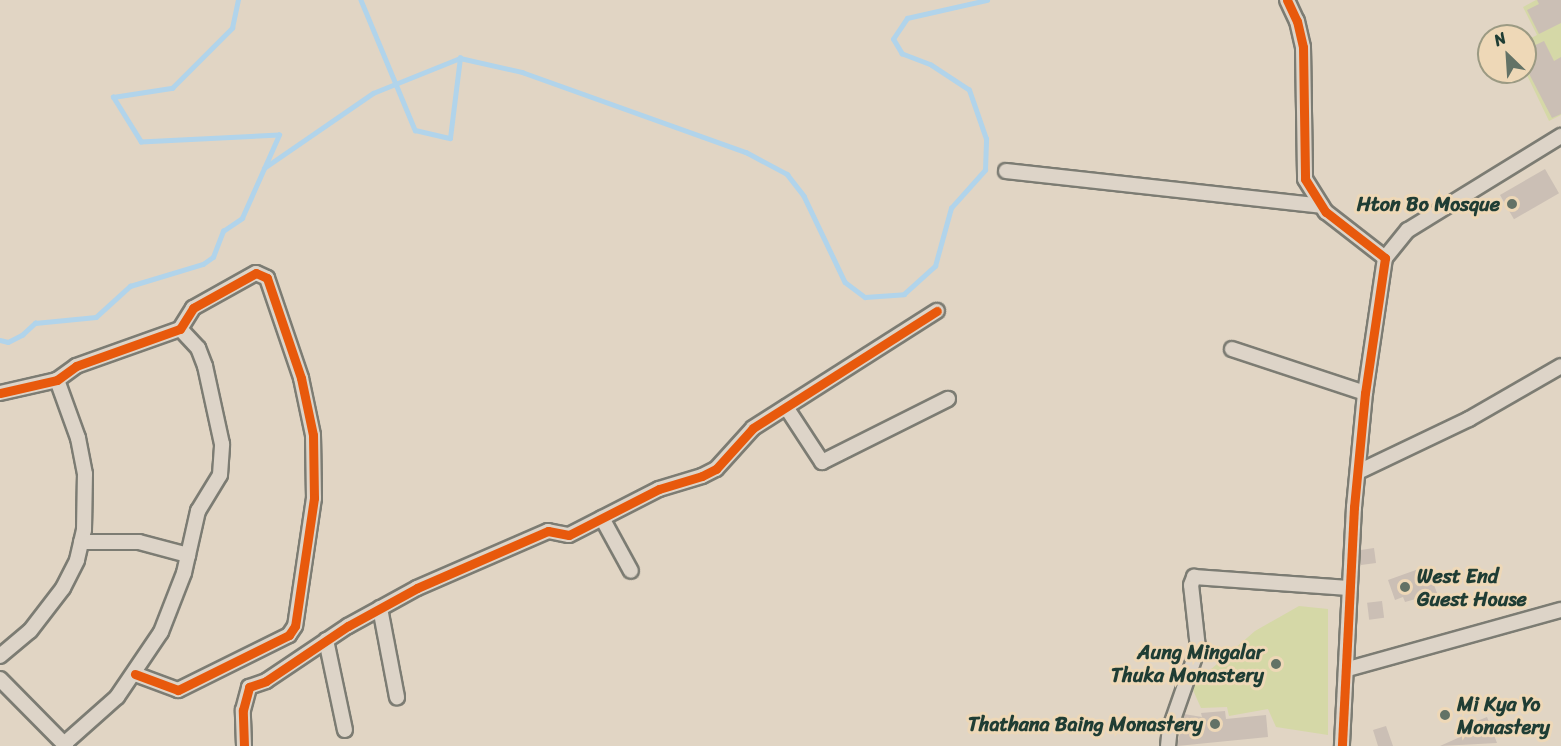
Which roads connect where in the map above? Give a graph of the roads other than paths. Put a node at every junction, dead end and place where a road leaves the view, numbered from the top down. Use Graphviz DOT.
graph roads {
  1 [pos="1287,0"];
  2 [pos="1561,136"];
  3 [pos="1006,171"];
  4 [pos="1321,206"];
  5 [pos="1385,258"];
  6 [pos="937,311"];
  7 [pos="180,329"];
  8 [pos="1232,349"];
  9 [pos="1561,366"];
  10 [pos="57,380"];
  11 [pos="0,393"];
  12 [pos="1365,393"];
  13 [pos="948,399"];
  14 [pos="786,407"];
  15 [pos="1358,472"];
  16 [pos="602,518"];
  17 [pos="81,542"];
  18 [pos="188,555"];
  19 [pos="631,572"];
  20 [pos="1349,588"];
  21 [pos="380,608"];
  22 [pos="1561,610"];
  23 [pos="326,640"];
  24 [pos="0,656"];
  25 [pos="1348,669"];
  26 [pos="135,674"];
  27 [pos="0,680"];
  28 [pos="397,697"];
  29 [pos="345,730"];
  30 [pos="65,745"];
  31 [pos="244,746"];
  32 [pos="1167,746"];
  33 [pos="1342,746"];
  1 -- 4 [label="street"];
  2 -- 5 [label="street"];
  3 -- 4 [label="street"];
  4 -- 5 [label="street"];
  5 -- 12 [label="street"];
  6 -- 14 [label="street"];
  7 -- 10 [label="street"];
  7 -- 18 [label="street"];
  7 -- 26 [label="street"];
  8 -- 12 [label="street"];
  9 -- 15 [label="street"];
  10 -- 11 [label="street"];
  10 -- 17 [label="street"];
  12 -- 15 [label="street"];
  13 -- 14 [label="street"];
  14 -- 16 [label="street"];
  15 -- 20 [label="street"];
  16 -- 19 [label="street"];
  16 -- 21 [label="street"];
  17 -- 18 [label="street"];
  17 -- 24 [label="street"];
  18 -- 26 [label="street"];
  20 -- 25 [label="street"];
  20 -- 32 [label="street"];
  21 -- 23 [label="street"];
  21 -- 28 [label="street"];
  22 -- 25 [label="street"];
  23 -- 29 [label="street"];
  23 -- 31 [label="street"];
  25 -- 33 [label="street"];
  26 -- 30 [label="street"];
  27 -- 30 [label="street"];
}
